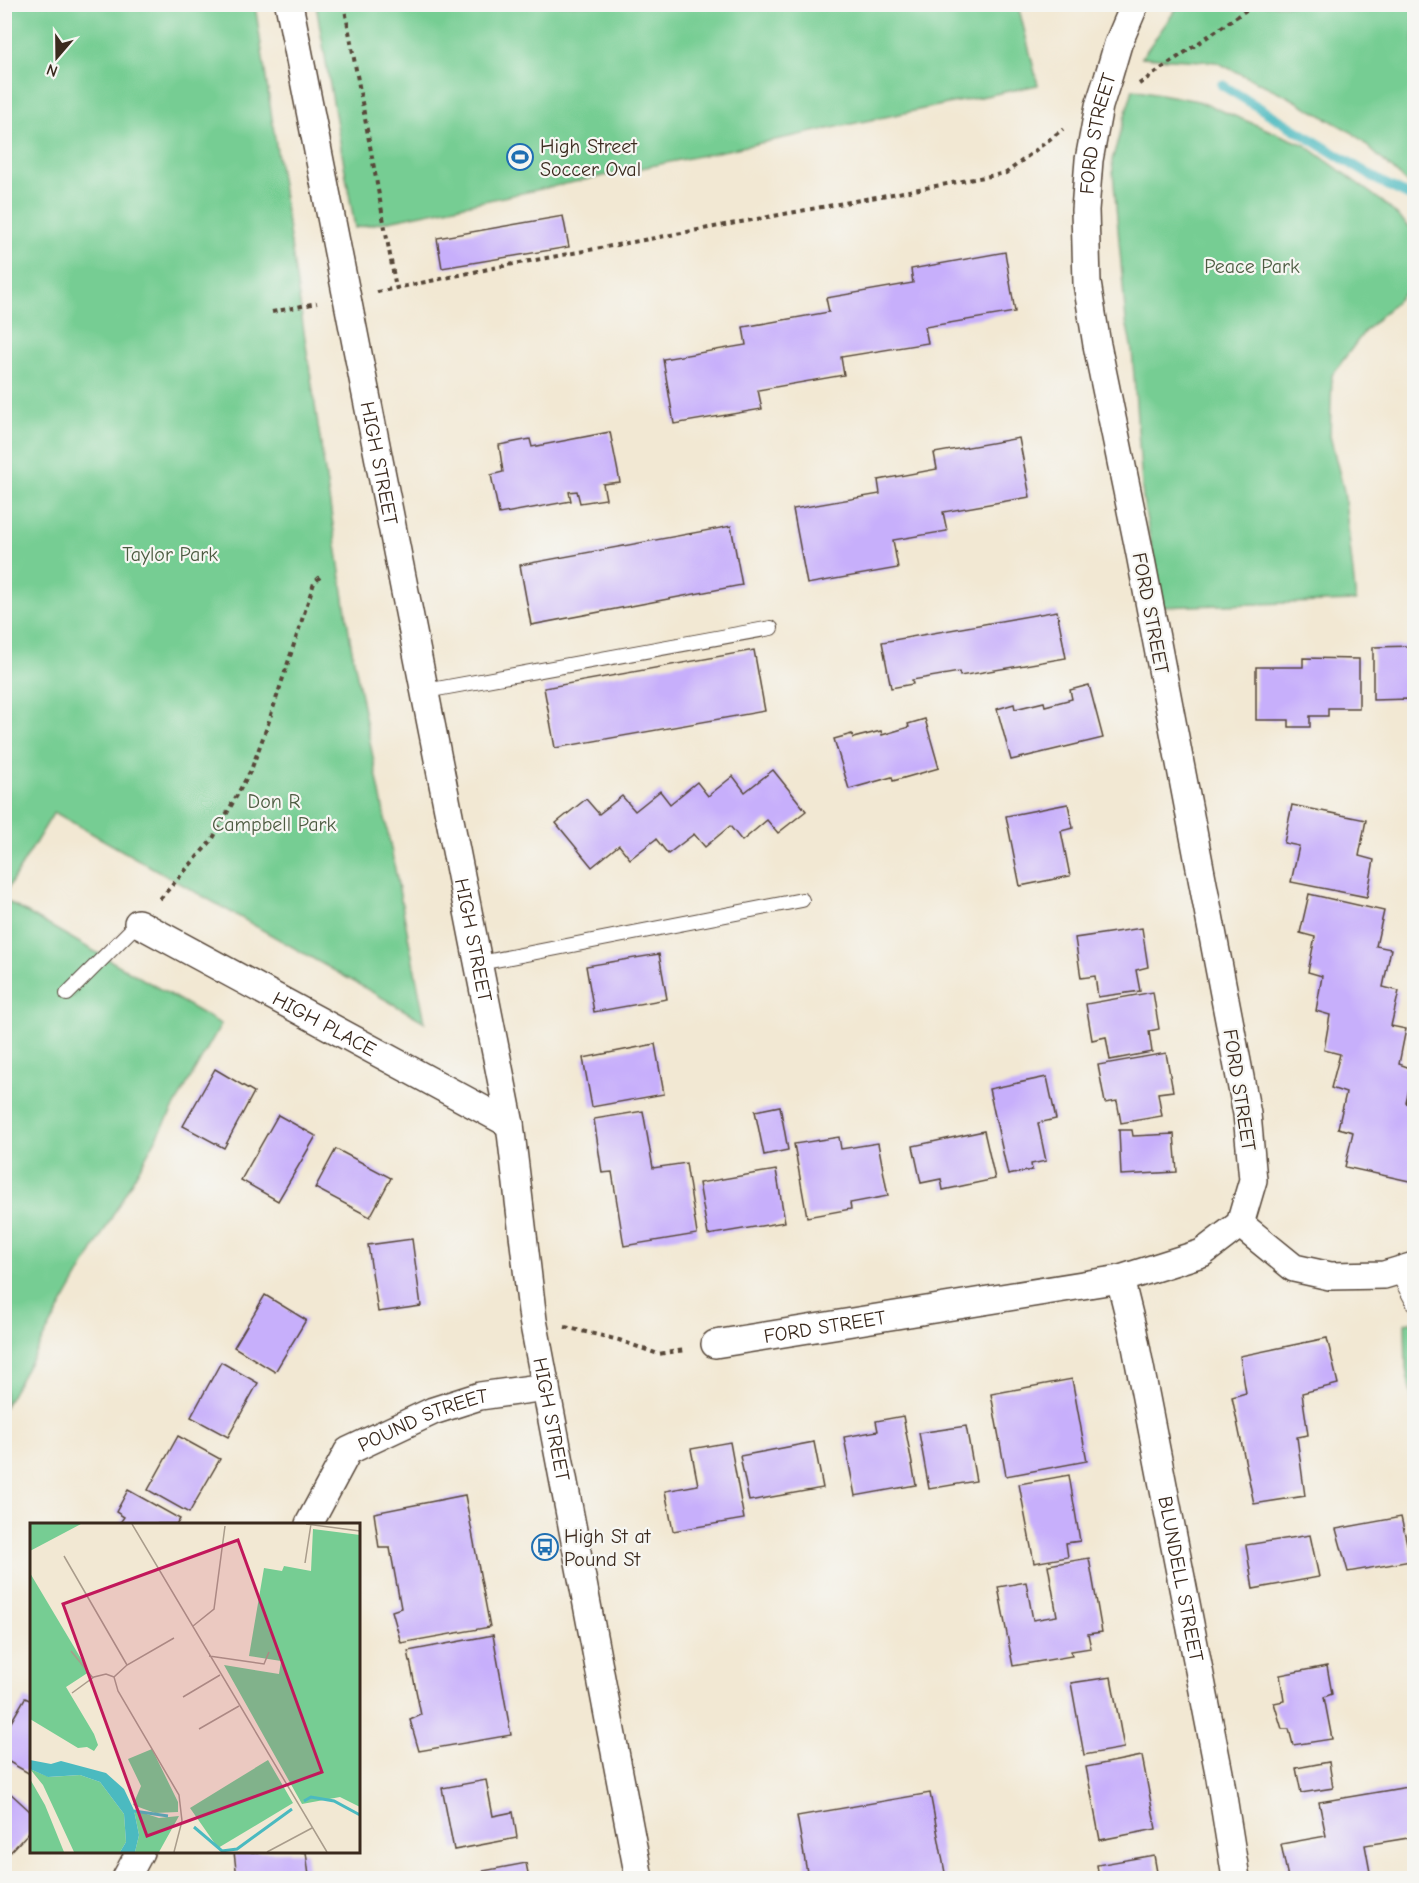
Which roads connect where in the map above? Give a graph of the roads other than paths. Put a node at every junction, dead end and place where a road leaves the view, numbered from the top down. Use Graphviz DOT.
graph roads {
  1 [pos="290,4"];
  2 [pos="1135,4"];
  3 [pos="771,628"];
  4 [pos="426,691"];
  5 [pos="802,900"];
  6 [pos="138,923"];
  7 [pos="480,963"];
  8 [pos="67,994"];
  9 [pos="510,1124"];
  10 [pos="1240,1224"];
  11 [pos="1406,1269"];
  12 [pos="1120,1279"];
  13 [pos="1414,1304"];
  14 [pos="715,1344"];
  15 [pos="546,1387"];
  16 [pos="310,1523"];
  17 [pos="139,1853"];
  18 [pos="126,1878"];
  19 [pos="639,1878"];
  20 [pos="1236,1878"];
  1 -- 4 [label="street, HIGH STREET"];
  2 -- 10 [label="street, FORD STREET"];
  3 -- 4 [label="lane"];
  4 -- 7 [label="street, HIGH STREET"];
  5 -- 7 [label="lane"];
  6 -- 8 [label="lane"];
  6 -- 9 [label="street, HIGH PLACE"];
  7 -- 9 [label="street, HIGH STREET"];
  9 -- 15 [label="street, HIGH STREET"];
  10 -- 11 [label="street"];
  10 -- 12 [label="street, FORD STREET"];
  11 -- 13 [label="lane"];
  12 -- 14 [label="street, FORD STREET"];
  12 -- 20 [label="street, BLUNDELL STREET"];
  15 -- 16 [label="street, POUND STREET"];
  15 -- 19 [label="street, HIGH STREET"];
  17 -- 18 [label="street"];
}
